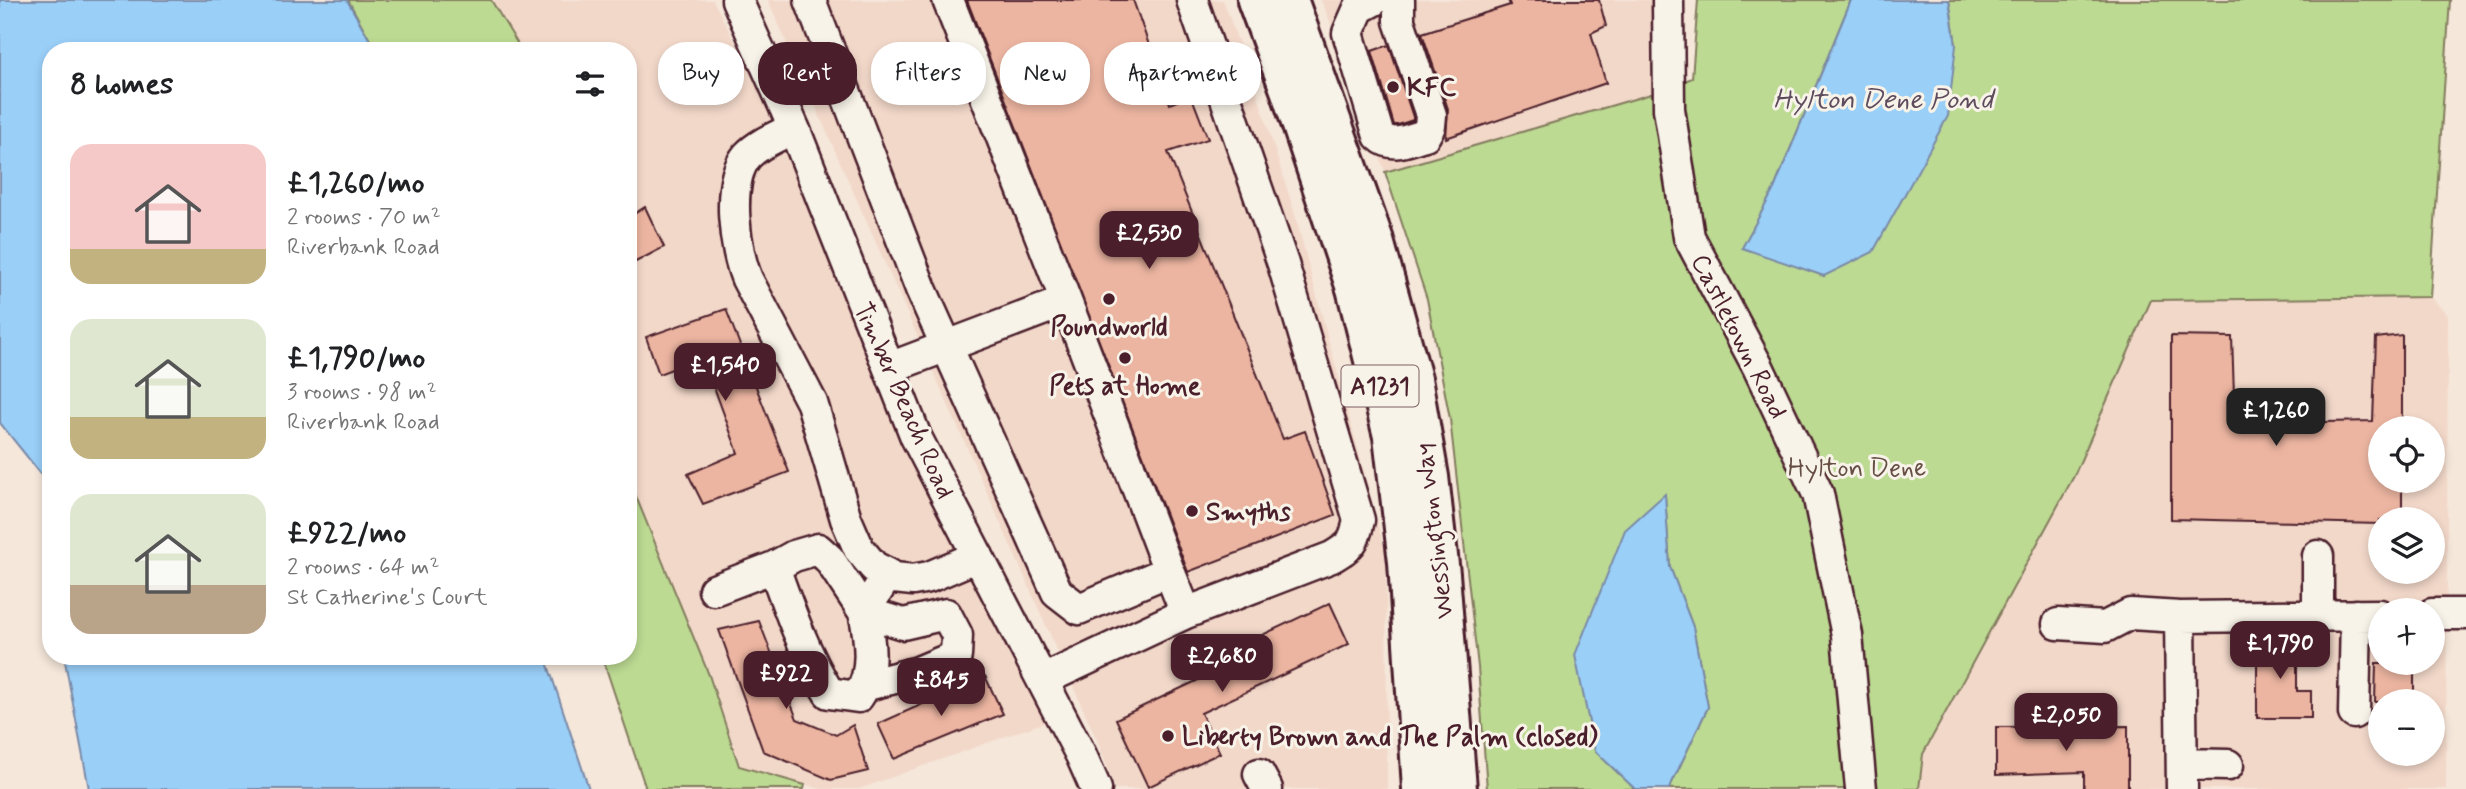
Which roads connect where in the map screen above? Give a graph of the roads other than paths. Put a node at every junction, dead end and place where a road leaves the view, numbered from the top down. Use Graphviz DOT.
graph roads {
  1 [pos="737,0"];
  2 [pos="810,0"];
  3 [pos="948,0"];
  4 [pos="1192,0"];
  5 [pos="1257,0"];
  6 [pos="1288,0"];
  7 [pos="1374,0"];
  8 [pos="1399,0"];
  9 [pos="1668,0"];
  10 [pos="794,128"];
  11 [pos="1066,301"];
  12 [pos="947,345"];
  13 [pos="889,368"];
  14 [pos="978,556"];
  15 [pos="2318,556"];
  16 [pos="774,567"];
  17 [pos="1169,571"];
  18 [pos="888,575"];
  19 [pos="715,590"];
  20 [pos="864,612"];
  21 [pos="1186,613"];
  22 [pos="2445,614"];
  23 [pos="2466,614"];
  24 [pos="2318,615"];
  25 [pos="2368,615"];
  26 [pos="2180,617"];
  27 [pos="2058,624"];
  28 [pos="1043,680"];
  29 [pos="867,685"];
  30 [pos="2354,713"];
  31 [pos="2228,765"];
  32 [pos="2182,777"];
  33 [pos="1096,789"];
  34 [pos="1422,789"];
  35 [pos="1457,789"];
  36 [pos="1861,789"];
  1 -- 10 [label="street, Timber Beach Road"];
  2 -- 12 [label="street"];
  3 -- 11 [label="street"];
  4 -- 21 [label="street"];
  5 -- 34 [label="highway, Wessington Way / A1231"];
  6 -- 35 [label="highway, Wessington Way / A1231"];
  7 -- 8 [label="street"];
  9 -- 36 [label="street, Castletown Road"];
  10 -- 13 [label="street, Timber Beach Road"];
  10 -- 18 [label="street"];
  11 -- 12 [label="street"];
  11 -- 17 [label="street"];
  12 -- 13 [label="street"];
  12 -- 17 [label="street"];
  13 -- 14 [label="street, Timber Beach Road"];
  14 -- 18 [label="street"];
  14 -- 28 [label="street, Timber Beach Road"];
  15 -- 24 [label="street"];
  16 -- 19 [label="street"];
  16 -- 20 [label="street"];
  16 -- 29 [label="street"];
  17 -- 21 [label="street"];
  18 -- 20 [label="street"];
  20 -- 29 [label="street"];
  20 -- 29 [label="street"];
  21 -- 28 [label="street"];
  22 -- 23 [label="street"];
  24 -- 25 [label="street"];
  24 -- 26 [label="street"];
  25 -- 30 [label="street"];
  26 -- 27 [label="street"];
  26 -- 32 [label="street"];
  28 -- 33 [label="street, Timber Beach Road"];
  31 -- 32 [label="street"];
}
